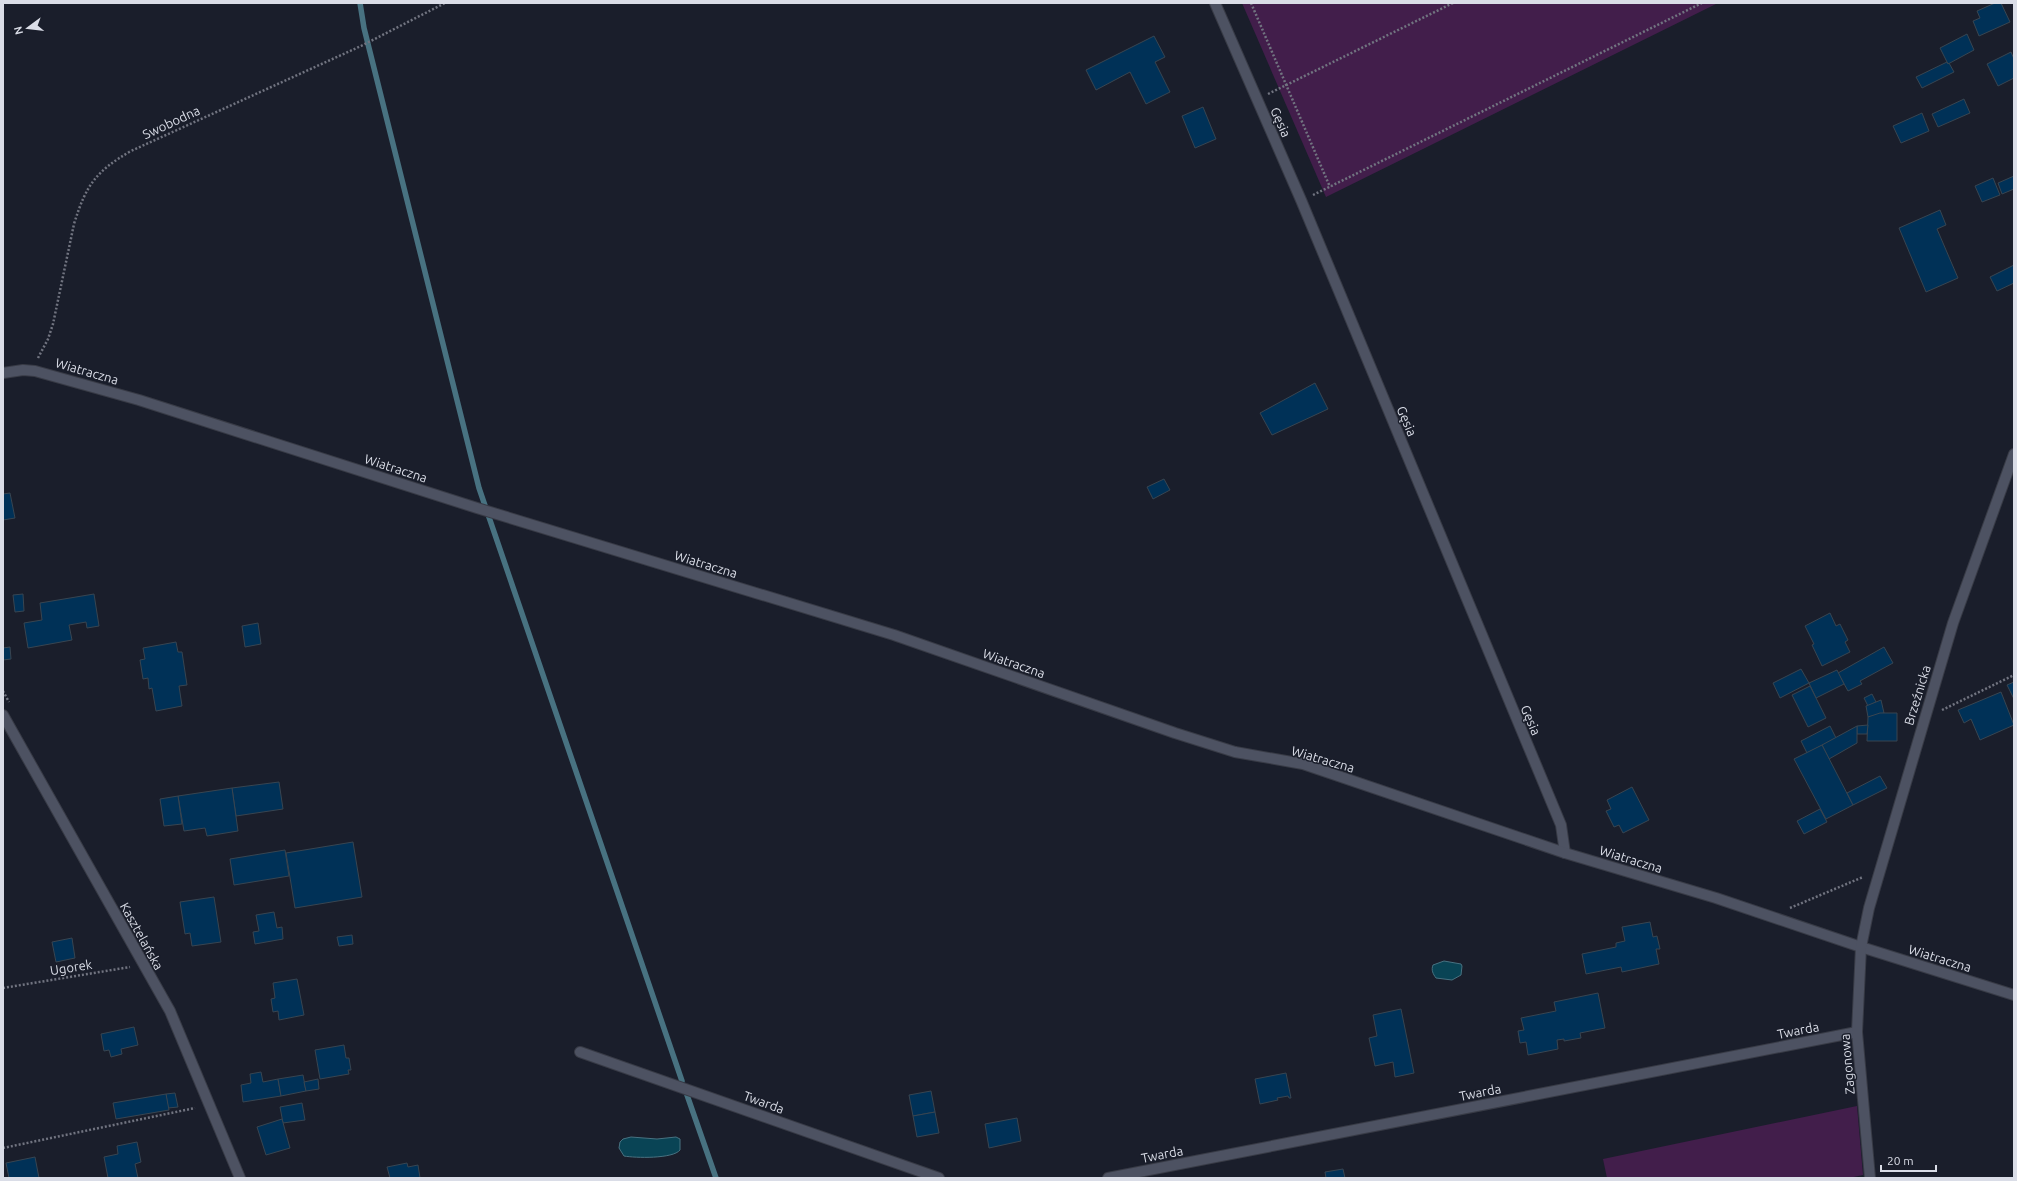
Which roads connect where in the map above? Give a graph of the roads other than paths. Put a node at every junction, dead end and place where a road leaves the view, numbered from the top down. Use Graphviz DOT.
graph roads {
  1 [pos="1215,3"];
  2 [pos="3,373"];
  3 [pos="2014,454"];
  4 [pos="3,715"];
  5 [pos="1565,853"];
  6 [pos="1861,947"];
  7 [pos="2014,995"];
  8 [pos="1857,1032"];
  9 [pos="580,1052"];
  10 [pos="240,1178"];
  11 [pos="939,1178"];
  12 [pos="1108,1178"];
  13 [pos="1870,1178"];
  1 -- 5 [label="street, Gęsia"];
  2 -- 5 [label="street, Wiatraczna"];
  3 -- 6 [label="street, Brzeźnicka"];
  4 -- 10 [label="street, Kasztelańska"];
  5 -- 6 [label="street, Wiatraczna"];
  6 -- 7 [label="street, Wiatraczna"];
  6 -- 8 [label="street, Zagonowa"];
  8 -- 12 [label="street, Twarda"];
  8 -- 13 [label="street, Zagonowa"];
  9 -- 11 [label="street, Twarda"];
}
